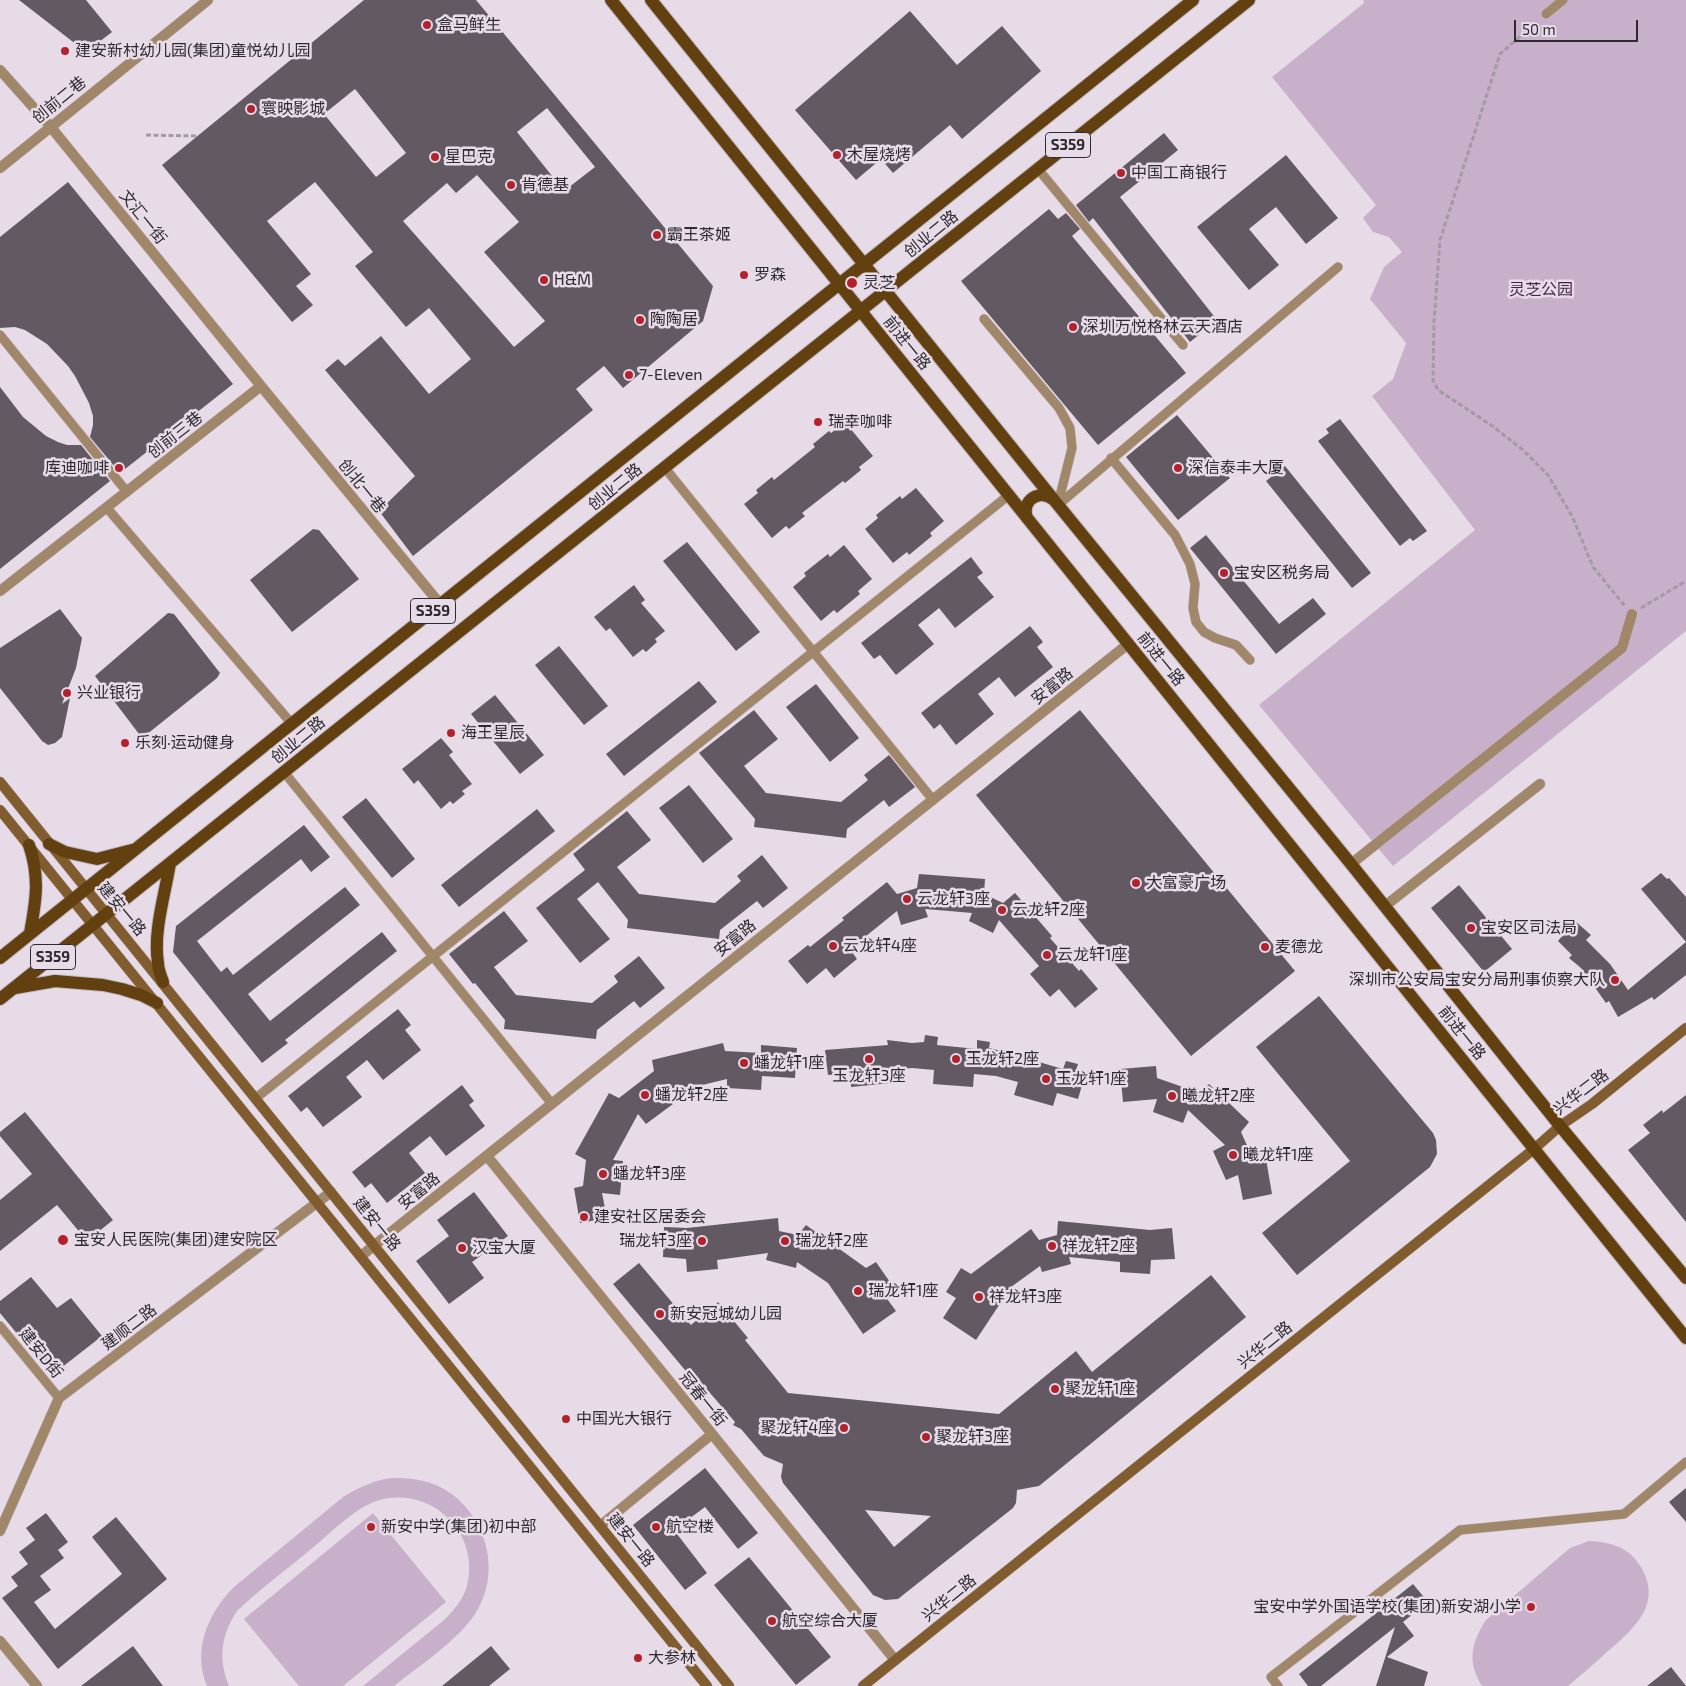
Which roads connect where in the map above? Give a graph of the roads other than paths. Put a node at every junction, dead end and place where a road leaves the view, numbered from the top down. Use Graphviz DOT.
graph roads {
  1 [pos="208,0"];
  2 [pos="611,0"];
  3 [pos="651,0"];
  4 [pos="1193,0"];
  5 [pos="1249,0"];
  6 [pos="1563,0"];
  7 [pos="1546,14"];
  8 [pos="0,70"];
  9 [pos="50,126"];
  10 [pos="0,168"];
  11 [pos="1038,169"];
  12 [pos="864,263"];
  13 [pos="1338,267"];
  14 [pos="839,284"];
  15 [pos="886,290"];
  16 [pos="861,311"];
  17 [pos="984,319"];
  18 [pos="0,335"];
  19 [pos="1183,345"];
  20 [pos="261,386"];
  21 [pos="1111,458"];
  22 [pos="665,468"];
  23 [pos="127,492"];
  24 [pos="1009,496"];
  25 [pos="1056,502"];
  26 [pos="107,508"];
  27 [pos="1027,518"];
  28 [pos="0,591"];
  29 [pos="440,604"];
  30 [pos="1632,614"];
  31 [pos="1128,644"];
  32 [pos="813,652"];
  33 [pos="1250,660"];
  34 [pos="292,724"];
  35 [pos="284,772"];
  36 [pos="0,782"];
  37 [pos="1540,784"];
  38 [pos="933,800"];
  39 [pos="0,810"];
  40 [pos="49,844"];
  41 [pos="29,845"];
  42 [pos="137,848"];
  43 [pos="170,863"];
  44 [pos="1351,864"];
  45 [pos="86,889"];
  46 [pos="73,899"];
  47 [pos="1385,906"];
  48 [pos="106,914"];
  49 [pos="94,925"];
  50 [pos="30,934"];
  51 [pos="433,956"];
  52 [pos="0,958"];
  53 [pos="163,982"];
  54 [pos="14,988"];
  55 [pos="0,999"];
  56 [pos="157,1003"];
  57 [pos="0,1007"];
  58 [pos="1686,1028"];
  59 [pos="256,1098"];
  60 [pos="552,1104"];
  61 [pos="1560,1126"];
  62 [pos="1534,1149"];
  63 [pos="487,1156"];
  64 [pos="331,1192"];
  65 [pos="318,1202"];
  66 [pos="375,1246"];
  67 [pos="361,1256"];
  68 [pos="1686,1278"];
  69 [pos="0,1326"];
  70 [pos="1686,1338"];
  71 [pos="59,1398"];
  72 [pos="712,1434"];
  73 [pos="1686,1462"];
  74 [pos="600,1526"];
  75 [pos="0,1531"];
  76 [pos="0,1641"];
  77 [pos="895,1660"];
  78 [pos="37,1686"];
  79 [pos="707,1686"];
  80 [pos="729,1686"];
  81 [pos="863,1686"];
  82 [pos="1278,1686"];
  1 -- 9 [label="street, 创前二巷"];
  2 -- 14 [label="main road, 前进一路"];
  3 -- 12 [label="main road, 前进一路"];
  4 -- 12 [label="main road, 创业二路 / S359"];
  5 -- 11 [label="main road, 创业二路 / S359"];
  6 -- 7 [label="lane"];
  8 -- 9 [label="street, 文汇一街"];
  9 -- 10 [label="street, 创前二巷"];
  9 -- 20 [label="street, 文汇一街"];
  11 -- 15 [label="main road, 创业二路 / S359"];
  11 -- 19 [label="lane"];
  12 -- 14 [label="main road, 创业二路 / S359"];
  12 -- 15 [label="main road, 前进一路"];
  13 -- 21 [label="lane"];
  14 -- 16 [label="main road, 前进一路"];
  14 -- 29 [label="main road, 创业二路 / S359"];
  15 -- 16 [label="main road, 创业二路 / S359"];
  15 -- 25 [label="main road, 前进一路"];
  16 -- 22 [label="main road, 创业二路 / S359"];
  16 -- 24 [label="main road, 前进一路"];
  17 -- 25 [label="lane"];
  18 -- 23 [label="lane"];
  20 -- 23 [label="street, 创前三巷"];
  20 -- 29 [label="street, 创北一巷"];
  21 -- 25 [label="lane"];
  21 -- 33 [label="lane"];
  22 -- 32 [label="lane"];
  22 -- 35 [label="main road, 创业二路 / S359"];
  23 -- 26 [label="street, 创前三巷"];
  24 -- 27 [label="main road, 前进一路"];
  24 -- 32 [label="lane"];
  25 -- 27 [label="main road"];
  25 -- 44 [label="main road, 前进一路"];
  26 -- 28 [label="street, 创前三巷"];
  26 -- 34 [label="lane"];
  27 -- 31 [label="main road, 前进一路"];
  29 -- 34 [label="main road, 创业二路 / S359"];
  30 -- 44 [label="street"];
  31 -- 38 [label="street, 安富路"];
  31 -- 62 [label="main road, 前进一路"];
  32 -- 38 [label="lane"];
  32 -- 51 [label="lane"];
  34 -- 42 [label="main road, 创业二路 / S359"];
  35 -- 43 [label="main road, 创业二路 / S359"];
  35 -- 51 [label="lane"];
  36 -- 40 [label="main road, 建安一路"];
  37 -- 47 [label="street"];
  38 -- 60 [label="street, 安富路"];
  39 -- 41 [label="main road, 建安一路"];
  40 -- 42 [label="main road"];
  40 -- 45 [label="main road, 建安一路"];
  41 -- 46 [label="main road, 建安一路"];
  41 -- 50 [label="main road"];
  42 -- 45 [label="main road, 创业二路 / S359"];
  43 -- 48 [label="main road, 创业二路 / S359"];
  43 -- 53 [label="main road"];
  44 -- 47 [label="main road, 前进一路"];
  45 -- 46 [label="main road, 创业二路 / S359"];
  45 -- 48 [label="main road, 建安一路"];
  46 -- 49 [label="main road, 建安一路"];
  46 -- 50 [label="main road, 创业二路 / S359"];
  47 -- 61 [label="main road, 前进一路"];
  48 -- 49 [label="main road, 创业二路 / S359"];
  48 -- 53 [label="main road, 建安一路"];
  49 -- 54 [label="main road, 创业二路 / S359"];
  49 -- 56 [label="main road, 建安一路"];
  50 -- 52 [label="main road, 创业二路 / S359"];
  51 -- 59 [label="lane"];
  51 -- 60 [label="lane"];
  53 -- 59 [label="main road, 建安一路"];
  54 -- 55 [label="main road, 创业二路 / S359"];
  54 -- 56 [label="main road"];
  54 -- 57 [label="main road"];
  56 -- 65 [label="main road, 建安一路"];
  58 -- 61 [label="main road, 兴华二路"];
  59 -- 64 [label="main road, 建安一路"];
  60 -- 63 [label="street, 安富路"];
  61 -- 62 [label="main road, 兴华二路"];
  61 -- 68 [label="main road, 前进一路"];
  62 -- 70 [label="main road, 前进一路"];
  62 -- 77 [label="main road, 兴华二路"];
  63 -- 66 [label="street, 安富路"];
  63 -- 72 [label="street, 冠春一街"];
  64 -- 65 [label="street, 建顺二路"];
  64 -- 66 [label="main road, 建安一路"];
  65 -- 67 [label="main road, 建安一路"];
  65 -- 71 [label="street, 建顺二路"];
  66 -- 67 [label="street, 安富路"];
  66 -- 74 [label="main road, 建安一路"];
  67 -- 79 [label="main road, 建安一路"];
  69 -- 71 [label="lane, 建安D街"];
  71 -- 75 [label="street, 建顺二路"];
  72 -- 74 [label="street"];
  72 -- 77 [label="street, 冠春一街"];
  73 -- 82 [label="lane"];
  74 -- 80 [label="main road, 建安一路"];
  76 -- 78 [label="street"];
  77 -- 81 [label="main road, 兴华二路"];
}
